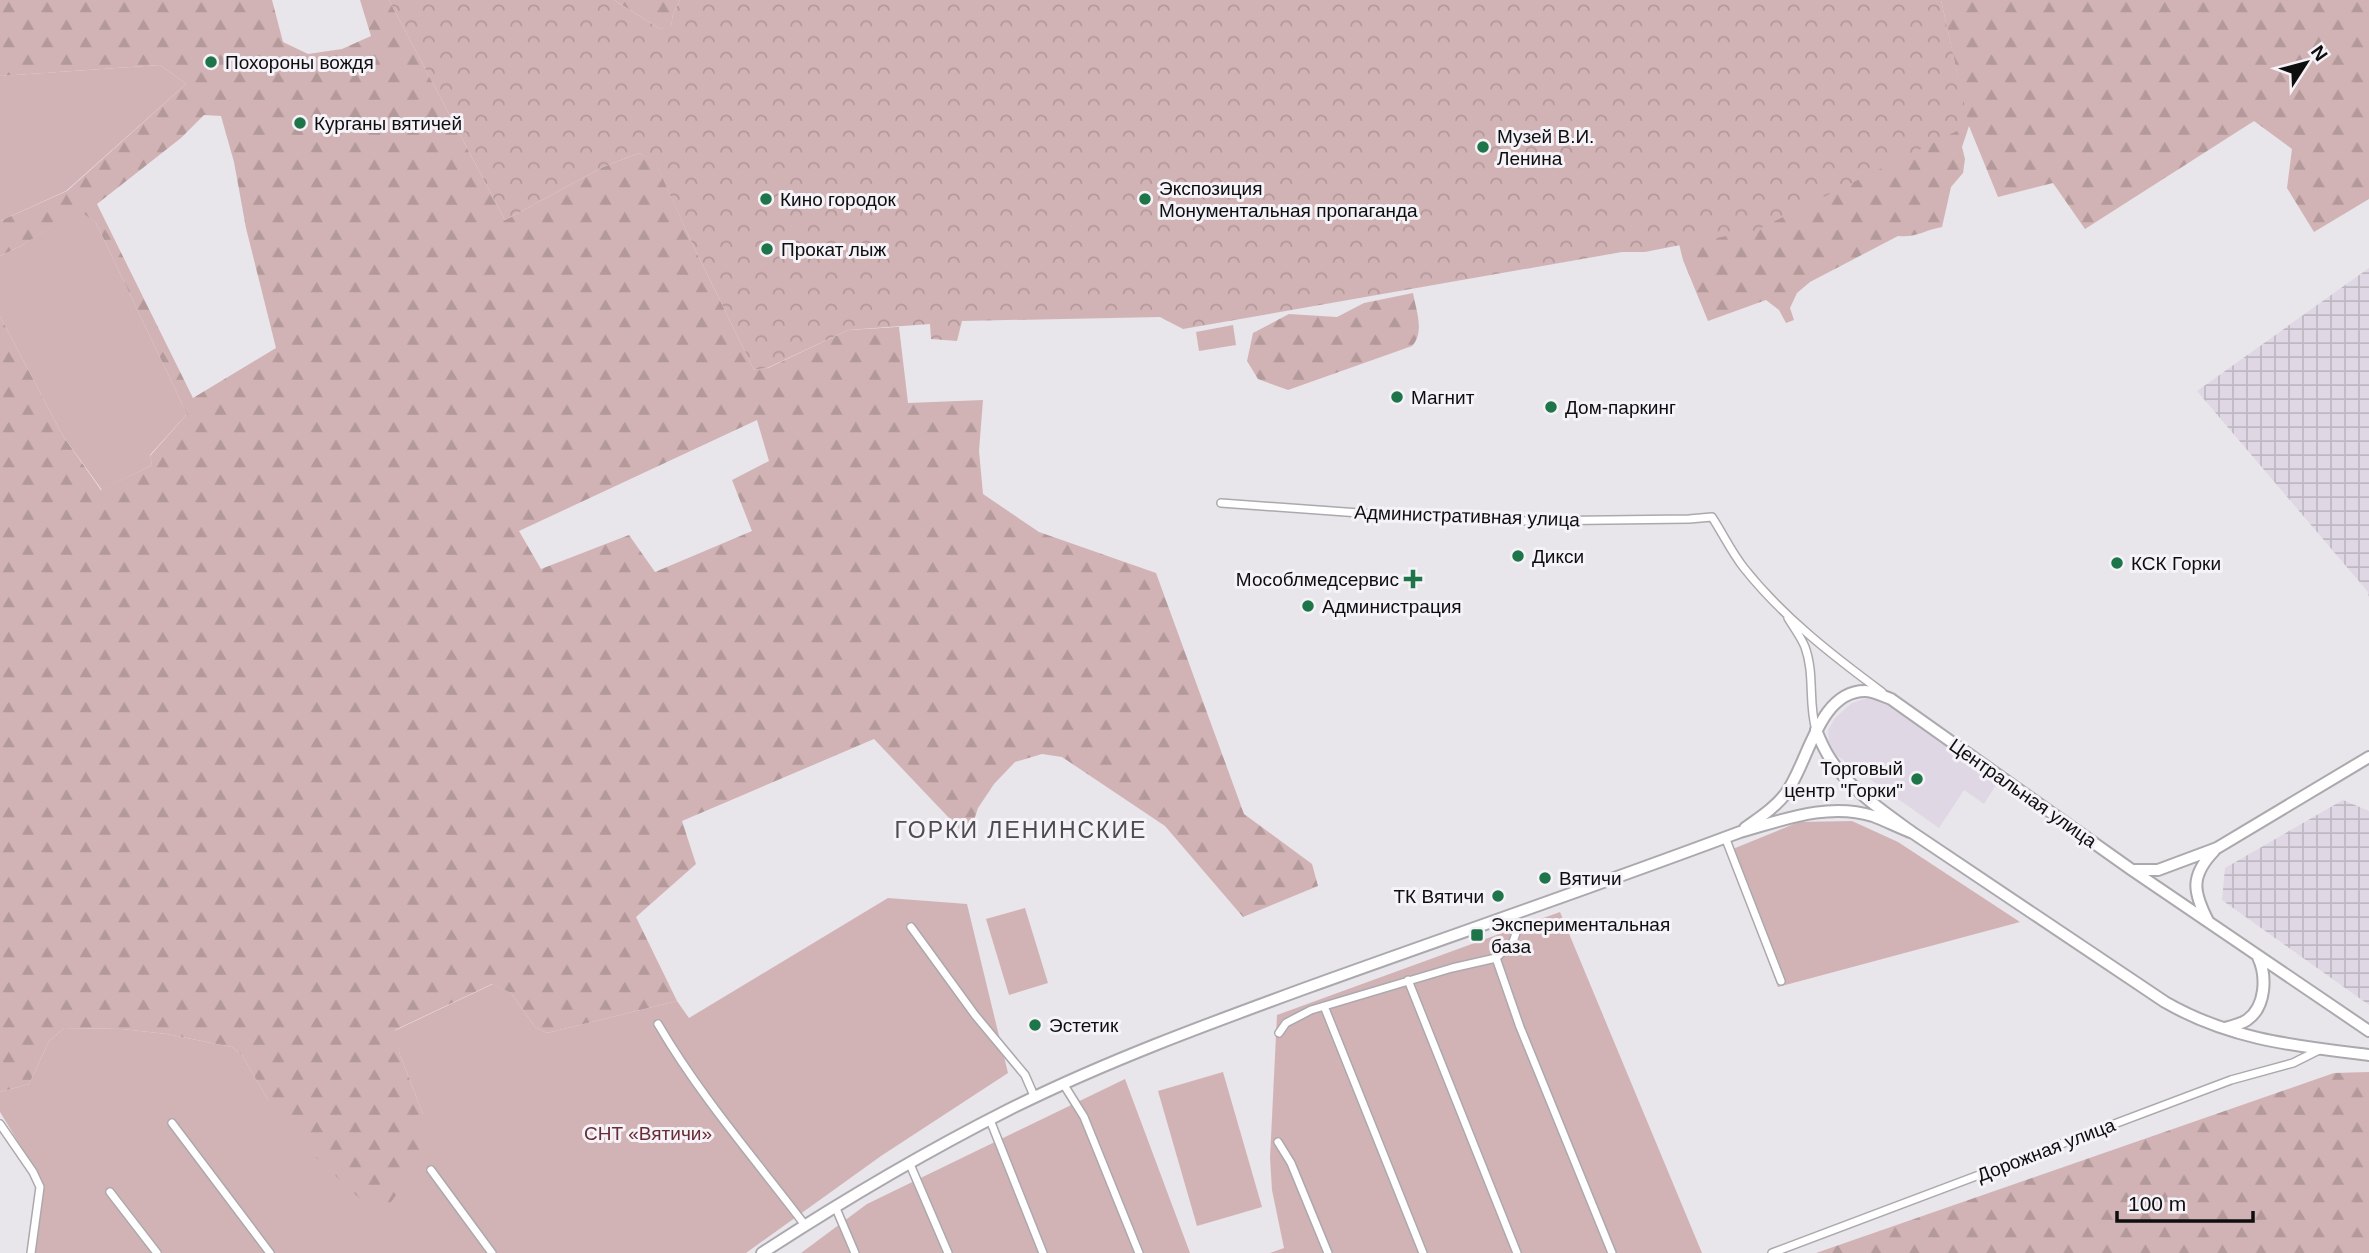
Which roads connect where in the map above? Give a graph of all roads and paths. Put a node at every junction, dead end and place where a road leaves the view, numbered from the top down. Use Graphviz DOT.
graph roads {
  1 [pos="1221,503"];
  2 [pos="1713,517"];
  3 [pos="1785,611"];
  4 [pos="1891,699"];
  5 [pos="1815,730"];
  6 [pos="2369,757"];
  7 [pos="1740,832"];
  8 [pos="1913,833"];
  9 [pos="1725,837"];
  10 [pos="2217,848"];
  11 [pos="2132,870"];
  12 [pos="1508,915"];
  13 [pos="2210,923"];
  14 [pos="911,927"];
  15 [pos="2258,957"];
  16 [pos="1496,958"];
  17 [pos="1408,980"];
  18 [pos="1781,981"];
  19 [pos="1324,1006"];
  20 [pos="658,1024"];
  21 [pos="2225,1028"];
  22 [pos="2369,1031"];
  23 [pos="1279,1033"];
  24 [pos="2321,1049"];
  25 [pos="2369,1055"];
  26 [pos="1064,1085"];
  27 [pos="1035,1098"];
  28 [pos="990,1120"];
  29 [pos="172,1123"];
  30 [pos="0,1124"];
  31 [pos="1278,1143"];
  32 [pos="909,1162"];
  33 [pos="431,1170"];
  34 [pos="110,1192"];
  35 [pos="835,1206"];
  36 [pos="805,1225"];
  37 [pos="31,1253"];
  38 [pos="157,1253"];
  39 [pos="270,1253"];
  40 [pos="492,1253"];
  41 [pos="762,1253"];
  42 [pos="856,1253"];
  43 [pos="948,1253"];
  44 [pos="1043,1253"];
  45 [pos="1139,1253"];
  46 [pos="1328,1253"];
  47 [pos="1423,1253"];
  48 [pos="1517,1253"];
  49 [pos="1612,1253"];
  50 [pos="1772,1253"];
  1 -- 2 [label="street, Административная улица"];
  2 -- 3 [label="street, Центральная улица"];
  3 -- 4 [label="street, Центральная улица"];
  3 -- 5 [label="street"];
  4 -- 5 [label="main road"];
  4 -- 11 [label="main road, Центральная улица"];
  5 -- 7 [label="main road"];
  5 -- 8 [label="main road"];
  6 -- 10 [label="main road"];
  7 -- 8 [label="main road"];
  7 -- 9 [label="main road"];
  8 -- 21 [label="main road"];
  9 -- 12 [label="main road"];
  9 -- 18 [label="street"];
  10 -- 11 [label="main road"];
  10 -- 13 [label="main road"];
  11 -- 13 [label="main road, Центральная улица"];
  12 -- 16 [label="street"];
  12 -- 26 [label="main road"];
  13 -- 15 [label="main road, Центральная улица"];
  14 -- 27 [label="street"];
  15 -- 21 [label="main road"];
  15 -- 22 [label="main road, Центральная улица"];
  16 -- 17 [label="street"];
  16 -- 49 [label="street"];
  17 -- 19 [label="street"];
  17 -- 48 [label="street"];
  19 -- 23 [label="street"];
  19 -- 47 [label="street"];
  20 -- 36 [label="street"];
  21 -- 24 [label="main road"];
  24 -- 25 [label="main road"];
  24 -- 50 [label="street, Дорожная улица"];
  26 -- 27 [label="main road"];
  26 -- 45 [label="street"];
  27 -- 28 [label="main road"];
  28 -- 32 [label="main road"];
  28 -- 44 [label="street"];
  29 -- 39 [label="street"];
  30 -- 37 [label="street"];
  31 -- 46 [label="street"];
  32 -- 35 [label="main road"];
  32 -- 43 [label="street"];
  33 -- 40 [label="street"];
  34 -- 38 [label="street"];
  35 -- 36 [label="main road"];
  35 -- 42 [label="street"];
  36 -- 41 [label="main road"];
}
